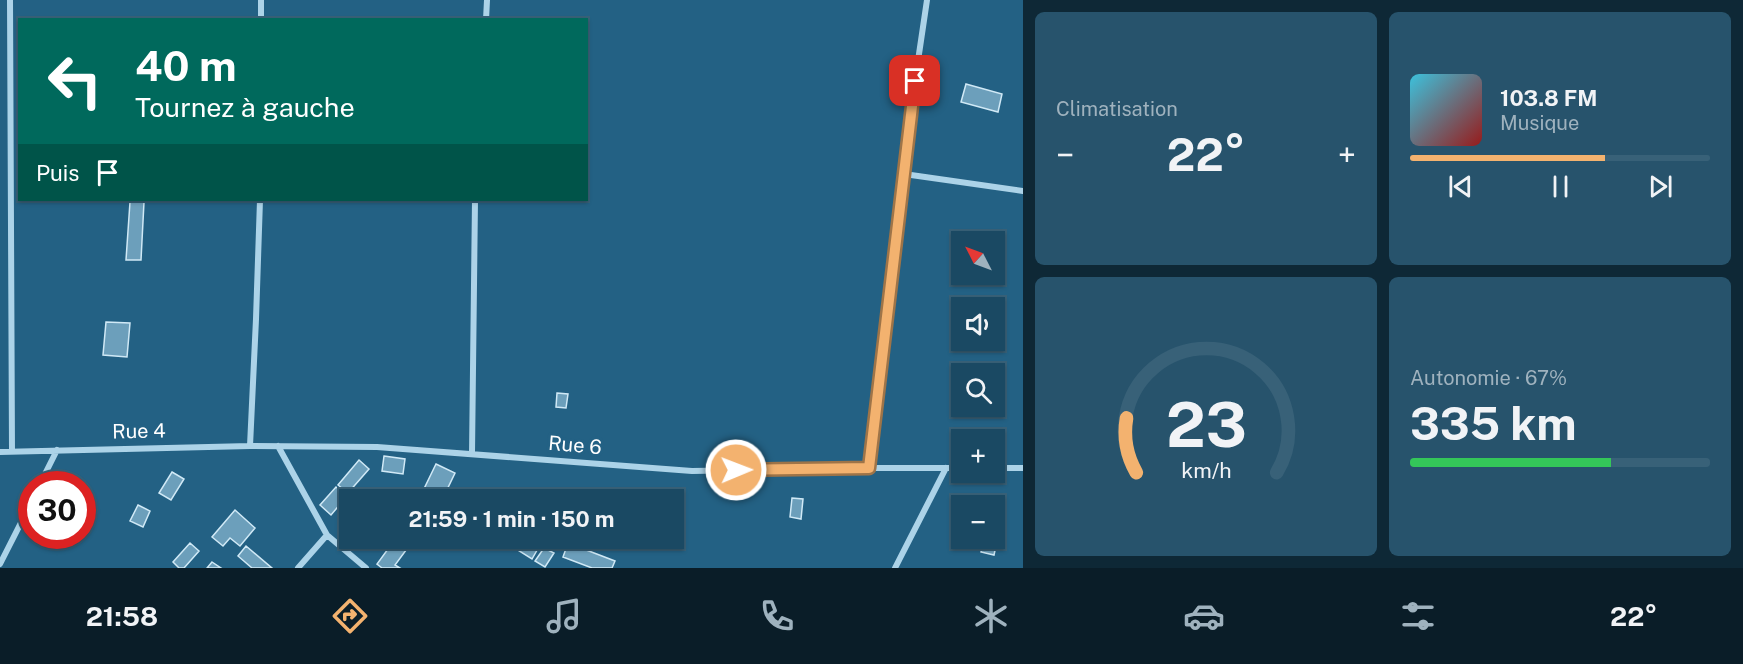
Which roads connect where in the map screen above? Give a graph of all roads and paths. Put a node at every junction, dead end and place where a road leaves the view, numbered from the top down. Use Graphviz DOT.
graph roads {
  1 [pos="10,0"];
  2 [pos="261,0"];
  3 [pos="487,0"];
  4 [pos="927,0"];
  5 [pos="261,18"];
  6 [pos="486,18"];
  7 [pos="904,174"];
  8 [pos="1023,191"];
  9 [pos="260,201"];
  10 [pos="475,201"];
  11 [pos="250,446"];
  12 [pos="278,446"];
  13 [pos="57,450"];
  14 [pos="12,451"];
  15 [pos="0,452"];
  16 [pos="472,454"];
  17 [pos="869,468"];
  18 [pos="946,468"];
  19 [pos="951,468"];
  20 [pos="1005,468"];
  21 [pos="1023,468"];
  22 [pos="46,471"];
  23 [pos="18,529"];
  24 [pos="327,535"];
  25 [pos="0,564"];
  26 [pos="298,568"];
  27 [pos="366,568"];
  28 [pos="895,568"];
  1 -- 14 [label="street"];
  2 -- 5 [label="street"];
  3 -- 6 [label="street"];
  4 -- 7 [label="street"];
  7 -- 8 [label="street"];
  7 -- 17 [label="street"];
  9 -- 11 [label="street"];
  10 -- 16 [label="street"];
  11 -- 12 [label="street, Rue 4"];
  11 -- 13 [label="street, Rue 4"];
  12 -- 16 [label="street, Rue 6"];
  12 -- 24 [label="street"];
  13 -- 14 [label="street, Rue 4"];
  13 -- 22 [label="street"];
  14 -- 15 [label="street, Rue 4"];
  16 -- 17 [label="street, Rue 6"];
  17 -- 18 [label="street, Rue 6"];
  18 -- 19 [label="street, Rue 6"];
  18 -- 28 [label="street"];
  20 -- 21 [label="street"];
  23 -- 25 [label="street"];
  24 -- 26 [label="street"];
  24 -- 27 [label="street"];
}
